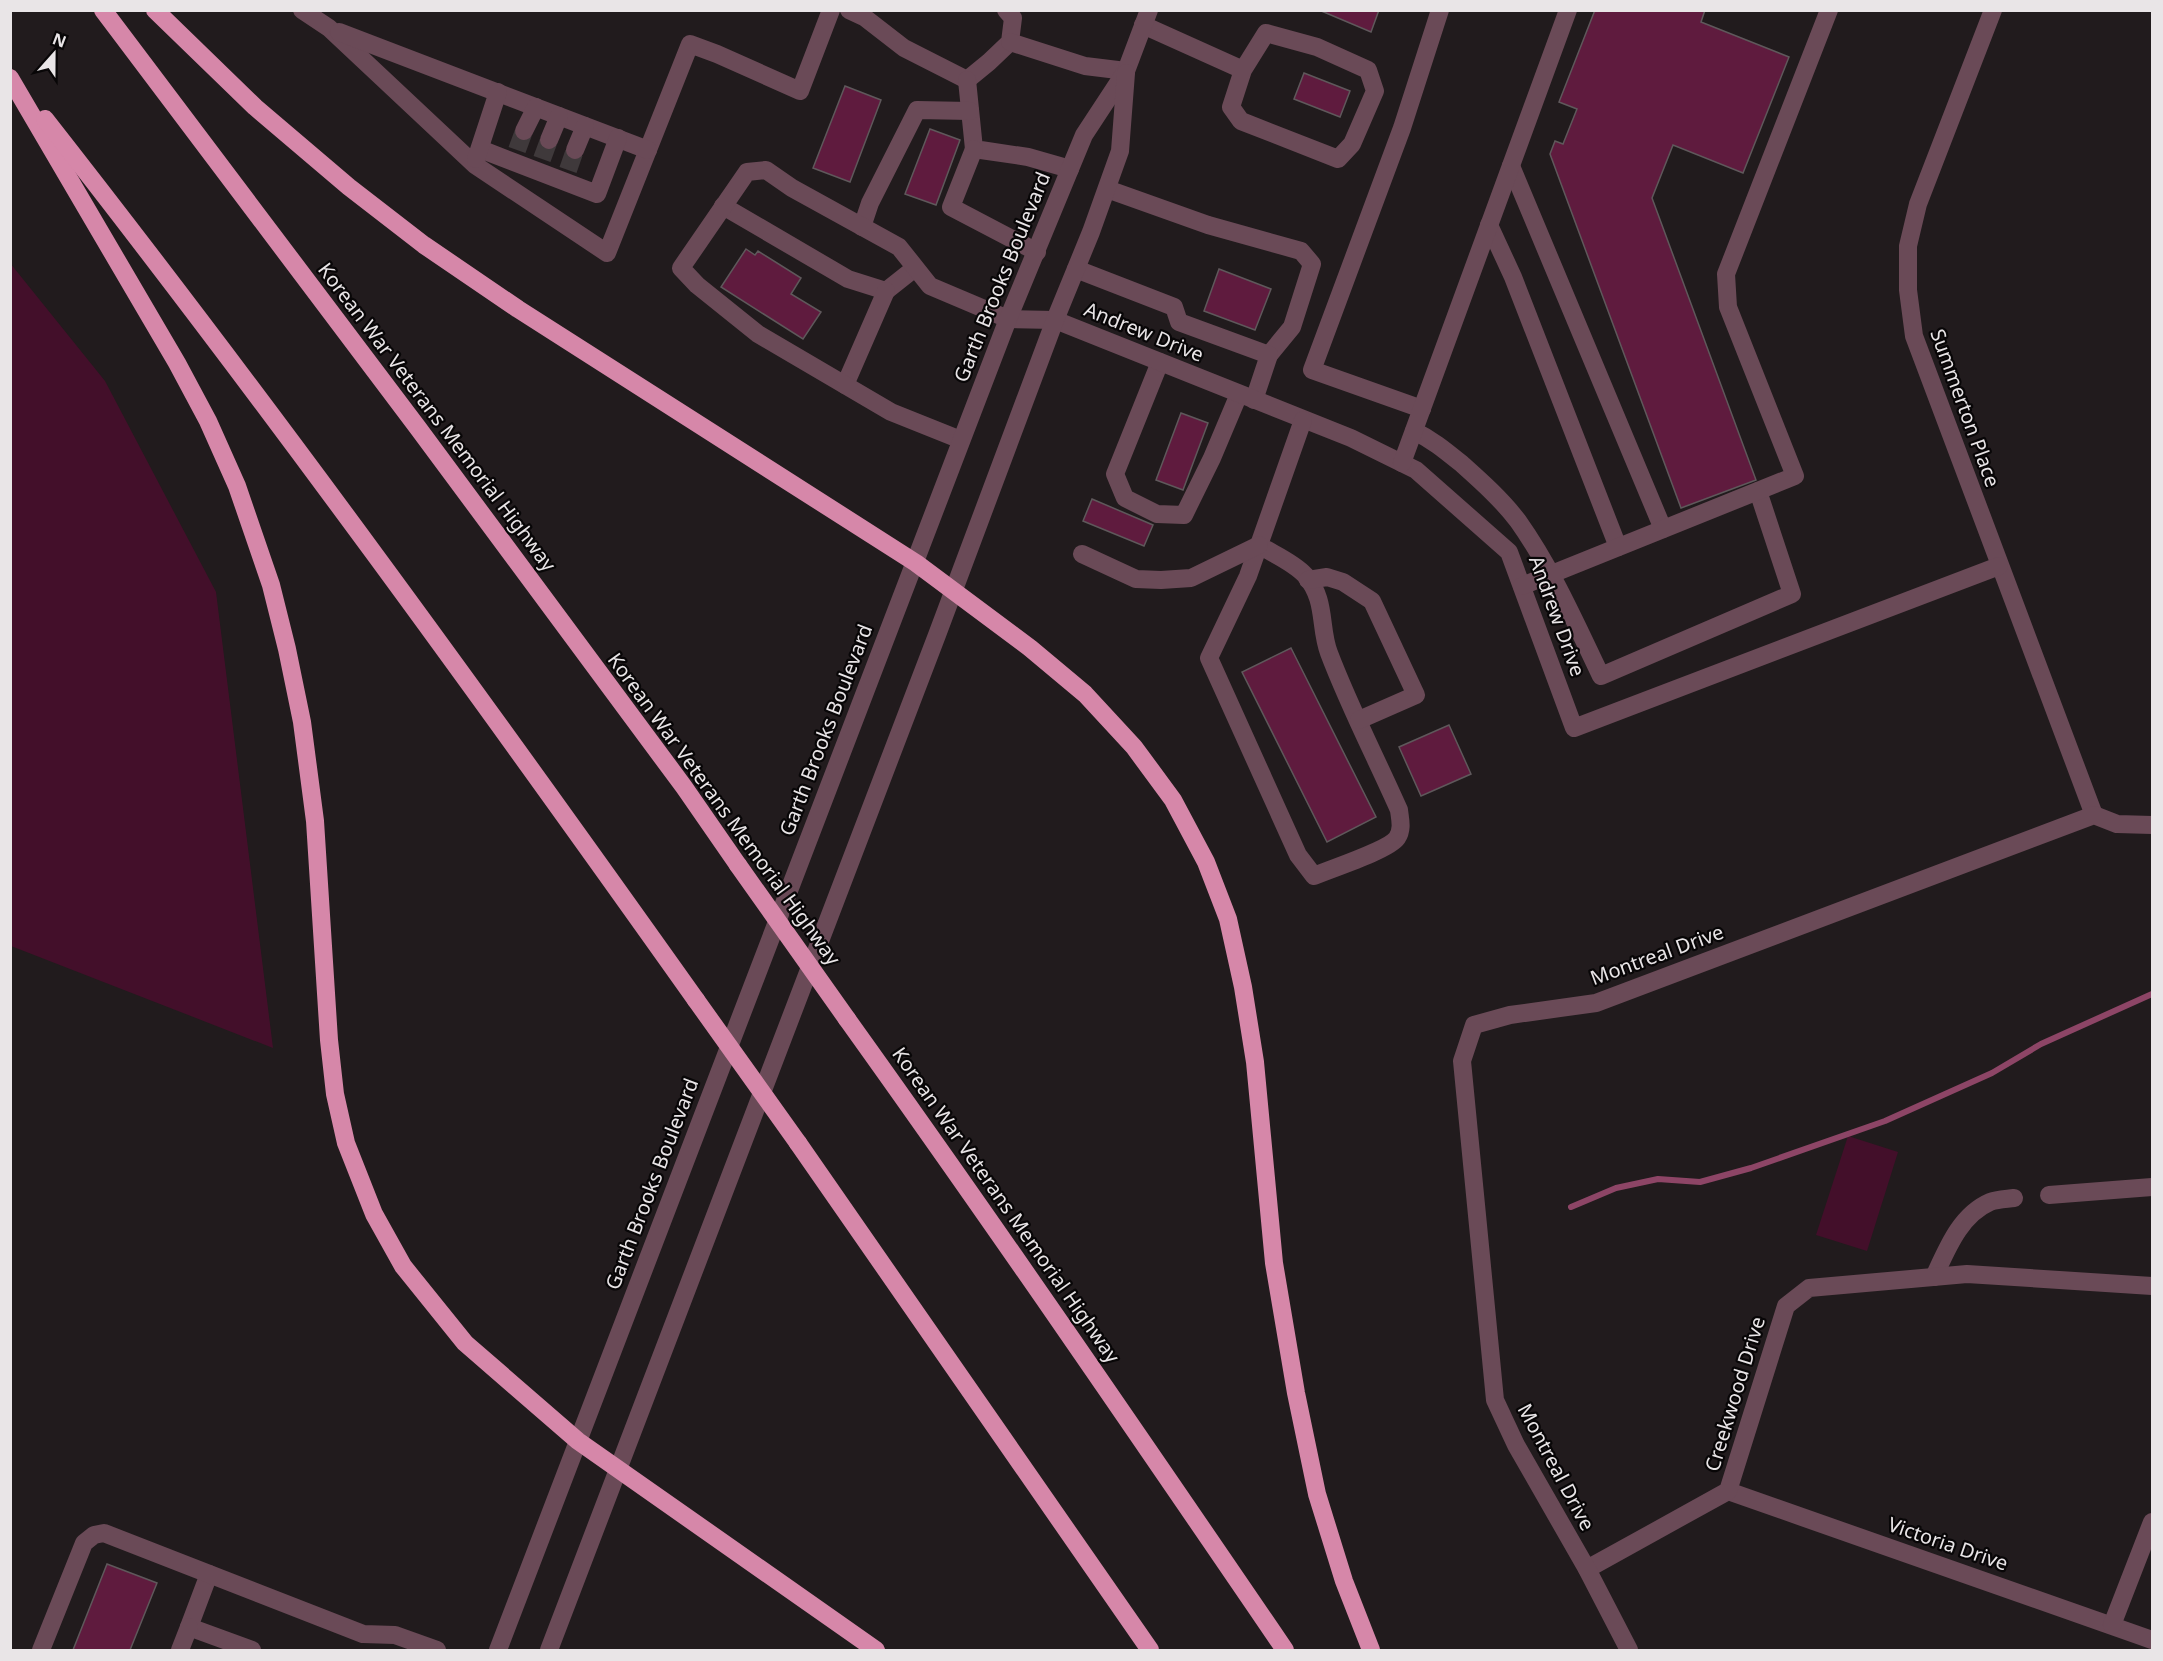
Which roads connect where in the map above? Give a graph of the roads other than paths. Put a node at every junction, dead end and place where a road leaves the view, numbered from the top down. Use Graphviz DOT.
graph roads {
  1 [pos="104,10"];
  2 [pos="156,10"];
  3 [pos="302,10"];
  4 [pos="831,10"];
  5 [pos="1006,10"];
  6 [pos="1440,10"];
  7 [pos="1568,10"];
  8 [pos="1829,10"];
  9 [pos="1993,10"];
  10 [pos="861,13"];
  11 [pos="1146,18"];
  12 [pos="329,28"];
  13 [pos="1010,42"];
  14 [pos="1244,70"];
  15 [pos="1126,71"];
  16 [pos="10,77"];
  17 [pos="967,80"];
  18 [pos="498,92"];
  19 [pos="536,107"];
  20 [pos="970,111"];
  21 [pos="559,116"];
  22 [pos="585,126"];
  23 [pos="524,131"];
  24 [pos="618,138"];
  25 [pos="549,141"];
  26 [pos="975,149"];
  27 [pos="575,150"];
  28 [pos="648,150"];
  29 [pos="477,157"];
  30 [pos="1511,166"];
  31 [pos="1070,169"];
  32 [pos="1107,189"];
  33 [pos="723,206"];
  34 [pos="1489,225"];
  35 [pos="862,227"];
  36 [pos="1037,252"];
  37 [pos="915,268"];
  38 [pos="1076,269"];
  39 [pos="886,291"];
  40 [pos="1008,319"];
  41 [pos="1055,320"];
  42 [pos="1269,355"];
  43 [pos="1160,362"];
  44 [pos="845,385"];
  45 [pos="1247,397"];
  46 [pos="1422,409"];
  47 [pos="1303,420"];
  48 [pos="1414,431"];
  49 [pos="961,440"];
  50 [pos="1402,463"];
  51 [pos="1758,491"];
  52 [pos="1663,529"];
  53 [pos="1259,544"];
  54 [pos="1618,547"];
  55 [pos="1082,554"];
  56 [pos="916,563"];
  57 [pos="1999,566"];
  58 [pos="1551,574"];
  59 [pos="1308,580"];
  60 [pos="1521,586"];
  61 [pos="954,591"];
  62 [pos="1359,720"];
  63 [pos="2094,815"];
  64 [pos="2152,825"];
  65 [pos="2152,1187"];
  66 [pos="2049,1195"];
  67 [pos="2014,1198"];
  68 [pos="1934,1277"];
  69 [pos="2152,1286"];
  70 [pos="578,1441"];
  71 [pos="618,1470"];
  72 [pos="1728,1491"];
  73 [pos="2152,1522"];
  74 [pos="1587,1569"];
  75 [pos="209,1574"];
  76 [pos="2112,1625"];
  77 [pos="189,1627"];
  78 [pos="2152,1640"];
  79 [pos="374,1643"];
  80 [pos="41,1650"];
  81 [pos="180,1650"];
  82 [pos="252,1650"];
  83 [pos="437,1650"];
  84 [pos="498,1650"];
  85 [pos="549,1650"];
  86 [pos="876,1650"];
  87 [pos="1150,1650"];
  88 [pos="1285,1650"];
  89 [pos="1371,1650"];
  90 [pos="1629,1650"];
  1 -- 88 [label="highway, Korean War Veterans Memorial Highway, bridge"];
  2 -- 56 [label="highway"];
  3 -- 12 [label="street"];
  4 -- 28 [label="street"];
  5 -- 13 [label="street"];
  6 -- 46 [label="street"];
  7 -- 30 [label="street"];
  8 -- 51 [label="street"];
  9 -- 57 [label="street, Summerton Place"];
  10 -- 17 [label="street"];
  11 -- 14 [label="street"];
  11 -- 15 [label="street, Garth Brooks Boulevard"];
  12 -- 18 [label="street"];
  12 -- 29 [label="street"];
  13 -- 15 [label="street"];
  13 -- 17 [label="street"];
  14 -- 14 [label="street"];
  15 -- 31 [label="street, Garth Brooks Boulevard"];
  15 -- 32 [label="street, Garth Brooks Boulevard"];
  16 -- 70 [label="highway"];
  16 -- 87 [label="highway, bridge"];
  17 -- 20 [label="street"];
  18 -- 19 [label="street"];
  18 -- 29 [label="street"];
  19 -- 21 [label="street"];
  19 -- 23 [label="street"];
  20 -- 26 [label="street"];
  20 -- 35 [label="street"];
  21 -- 22 [label="street"];
  21 -- 25 [label="street"];
  22 -- 24 [label="street"];
  22 -- 27 [label="street"];
  24 -- 28 [label="street"];
  24 -- 29 [label="street"];
  26 -- 31 [label="street"];
  26 -- 36 [label="street"];
  28 -- 29 [label="street"];
  30 -- 34 [label="street"];
  30 -- 52 [label="street"];
  31 -- 36 [label="street, Garth Brooks Boulevard"];
  32 -- 38 [label="street, Garth Brooks Boulevard"];
  32 -- 42 [label="street"];
  33 -- 35 [label="street"];
  33 -- 39 [label="street"];
  33 -- 44 [label="street"];
  34 -- 46 [label="street"];
  34 -- 54 [label="street"];
  35 -- 37 [label="street"];
  36 -- 40 [label="street, Garth Brooks Boulevard"];
  37 -- 39 [label="street"];
  37 -- 40 [label="street"];
  38 -- 41 [label="street, Garth Brooks Boulevard"];
  38 -- 42 [label="street"];
  39 -- 44 [label="street"];
  40 -- 41 [label="street, Andrew Drive"];
  40 -- 49 [label="street, Garth Brooks Boulevard"];
  41 -- 43 [label="street, Andrew Drive"];
  41 -- 61 [label="street, Garth Brooks Boulevard"];
  42 -- 45 [label="street"];
  43 -- 45 [label="street, Andrew Drive"];
  43 -- 45 [label="street"];
  44 -- 49 [label="street"];
  45 -- 47 [label="street, Andrew Drive"];
  46 -- 48 [label="street"];
  47 -- 50 [label="street, Andrew Drive"];
  47 -- 53 [label="street"];
  48 -- 50 [label="street"];
  48 -- 58 [label="street"];
  49 -- 56 [label="street, Garth Brooks Boulevard"];
  50 -- 60 [label="street, Andrew Drive"];
  51 -- 52 [label="street"];
  51 -- 58 [label="street"];
  52 -- 54 [label="street"];
  53 -- 55 [label="street"];
  53 -- 59 [label="street"];
  53 -- 62 [label="street"];
  54 -- 58 [label="street"];
  56 -- 61 [label="highway"];
  56 -- 70 [label="street, Garth Brooks Boulevard"];
  57 -- 60 [label="street, Andrew Drive"];
  57 -- 63 [label="street, Summerton Place"];
  58 -- 60 [label="street"];
  59 -- 62 [label="street"];
  59 -- 62 [label="street"];
  61 -- 71 [label="street, Garth Brooks Boulevard"];
  61 -- 89 [label="highway"];
  63 -- 64 [label="street"];
  63 -- 74 [label="street, Montreal Drive"];
  65 -- 66 [label="street"];
  67 -- 68 [label="street"];
  68 -- 69 [label="street, Creekwood Drive"];
  68 -- 72 [label="street, Creekwood Drive"];
  70 -- 71 [label="highway"];
  70 -- 84 [label="street, Garth Brooks Boulevard"];
  71 -- 85 [label="street, Garth Brooks Boulevard"];
  71 -- 86 [label="highway"];
  72 -- 74 [label="street, Creekwood Drive"];
  72 -- 76 [label="street, Victoria Drive"];
  73 -- 76 [label="street"];
  74 -- 90 [label="street"];
  75 -- 77 [label="street"];
  75 -- 79 [label="street"];
  75 -- 80 [label="street"];
  76 -- 78 [label="street, Victoria Drive"];
  77 -- 81 [label="street"];
  77 -- 82 [label="street"];
  79 -- 83 [label="street"];
}
